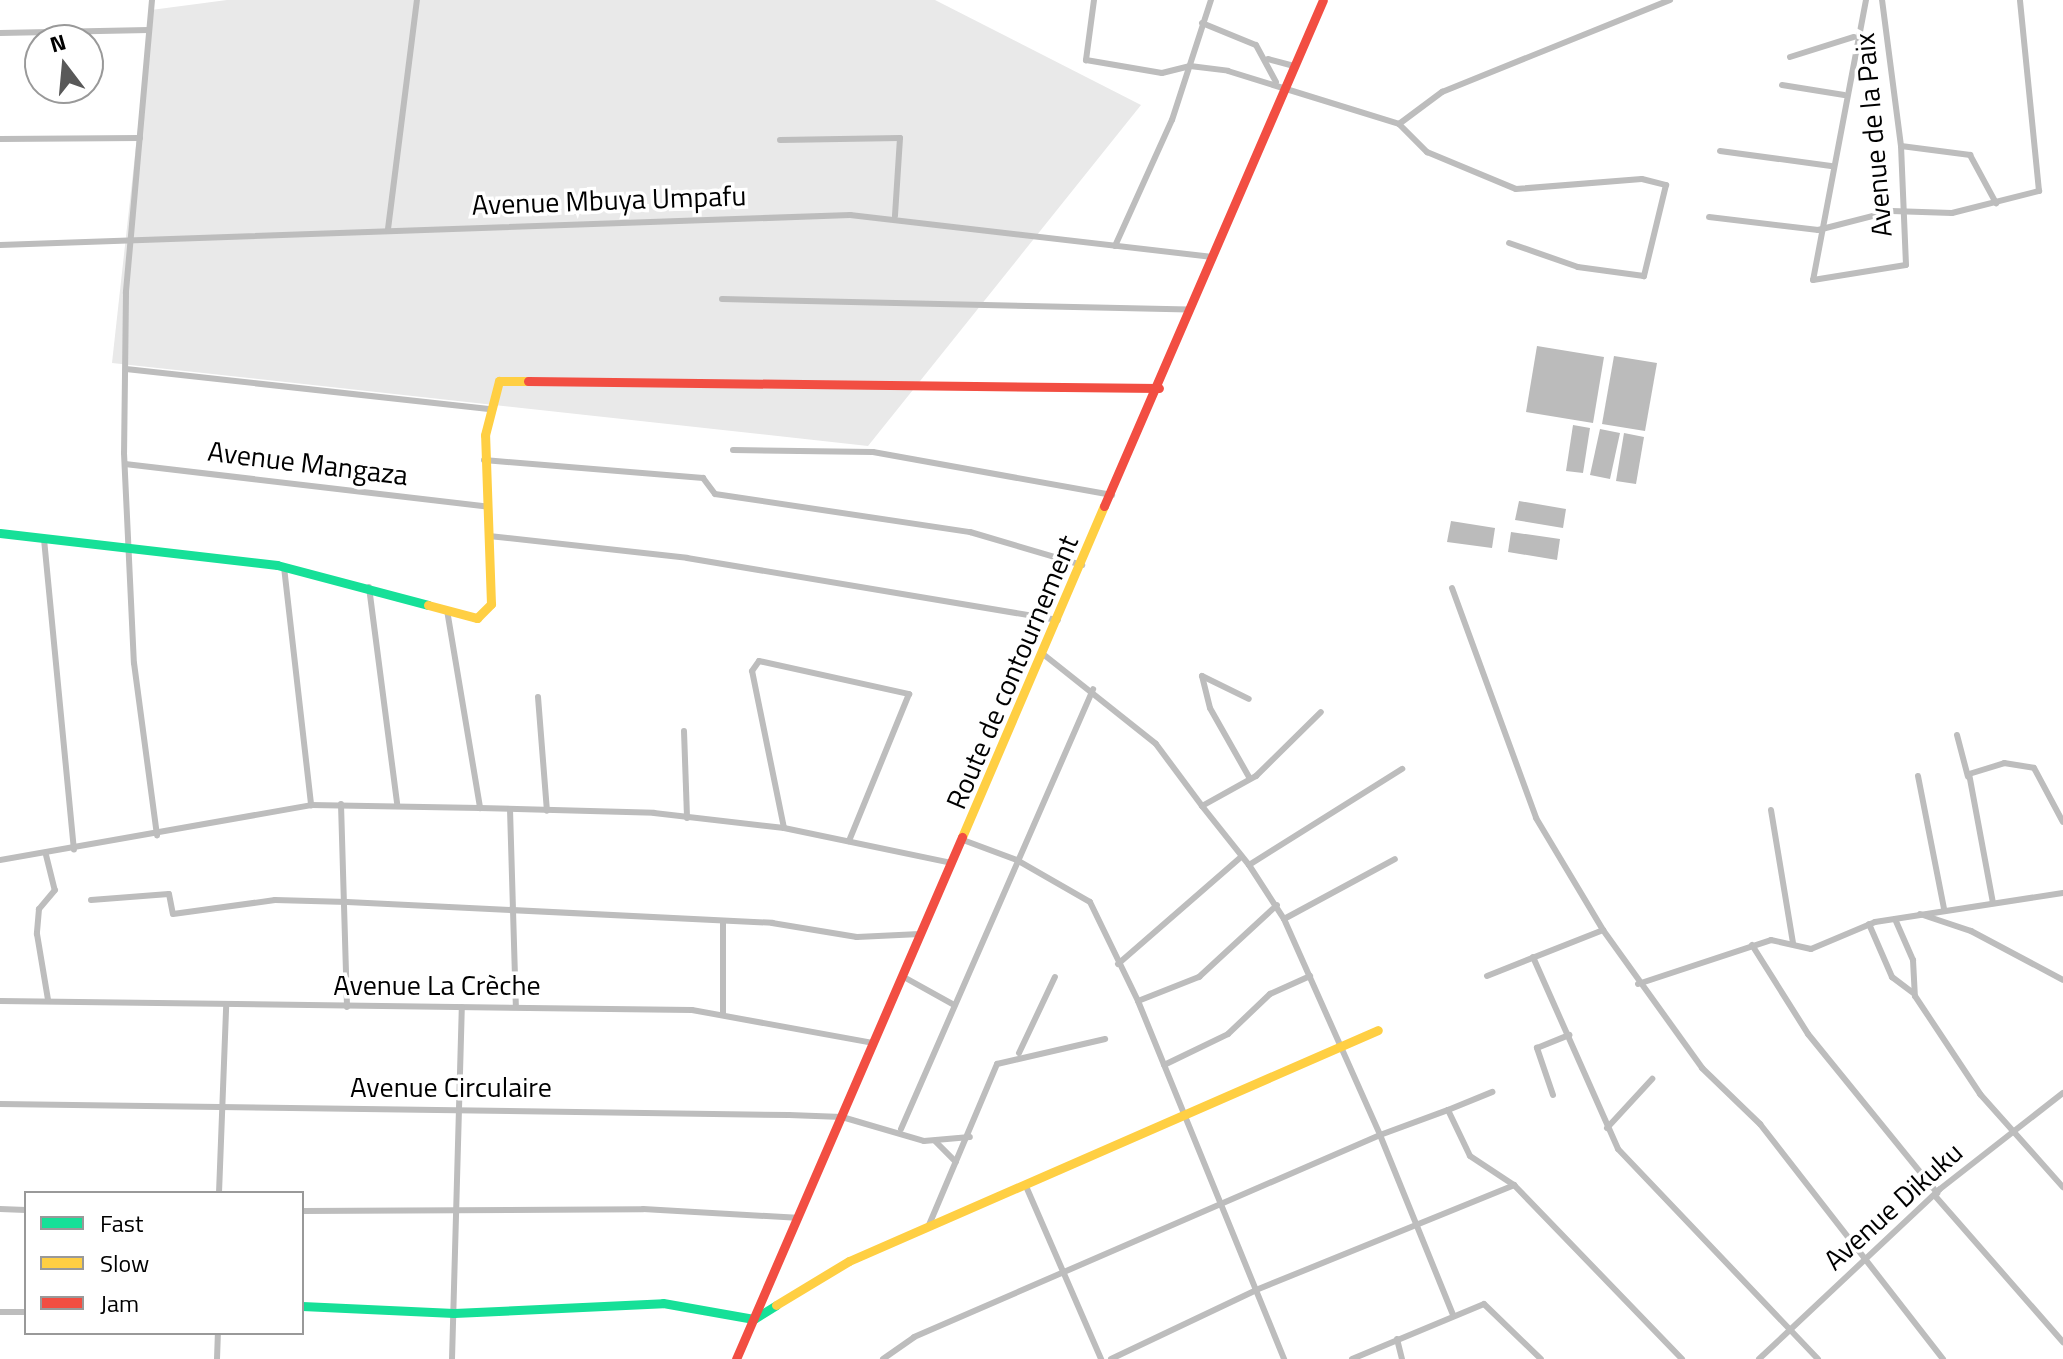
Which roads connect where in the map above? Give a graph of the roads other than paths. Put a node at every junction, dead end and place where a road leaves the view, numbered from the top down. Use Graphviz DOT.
graph roads {
  1 [pos="152,0"];
  2 [pos="417,0"];
  3 [pos="1094,0"];
  4 [pos="1211,0"];
  5 [pos="1323,0"];
  6 [pos="1670,0"];
  7 [pos="1866,0"];
  8 [pos="1882,0"];
  9 [pos="2020,0"];
  10 [pos="1202,23"];
  11 [pos="149,30"];
  12 [pos="0,33"];
  13 [pos="1854,37"];
  14 [pos="1790,57"];
  15 [pos="1268,59"];
  16 [pos="1190,66"];
  17 [pos="1296,66"];
  18 [pos="1276,82"];
  19 [pos="1782,85"];
  20 [pos="1287,86"];
  21 [pos="1844,95"];
  22 [pos="1399,124"];
  23 [pos="140,138"];
  24 [pos="0,139"];
  25 [pos="780,140"];
  26 [pos="1901,146"];
  27 [pos="1720,151"];
  28 [pos="1831,166"];
  29 [pos="1996,203"];
  30 [pos="1904,210"];
  31 [pos="895,216"];
  32 [pos="1709,217"];
  33 [pos="388,229"];
  34 [pos="1818,230"];
  35 [pos="132,240"];
  36 [pos="1509,243"];
  37 [pos="0,245"];
  38 [pos="1115,246"];
  39 [pos="1216,258"];
  40 [pos="722,299"];
  41 [pos="1192,311"];
  42 [pos="126,369"];
  43 [pos="1159,388"];
  44 [pos="489,409"];
  45 [pos="733,450"];
  46 [pos="484,460"];
  47 [pos="125,464"];
  48 [pos="1112,495"];
  49 [pos="485,506"];
  50 [pos="0,533"];
  51 [pos="489,536"];
  52 [pos="44,539"];
  53 [pos="126,544"];
  54 [pos="1082,565"];
  55 [pos="284,567"];
  56 [pos="369,587"];
  57 [pos="1452,588"];
  58 [pos="447,610"];
  59 [pos="1058,620"];
  60 [pos="1043,654"];
  61 [pos="1093,689"];
  62 [pos="538,697"];
  63 [pos="1249,699"];
  64 [pos="1321,712"];
  65 [pos="684,731"];
  66 [pos="1957,735"];
  67 [pos="1402,769"];
  68 [pos="1918,776"];
  69 [pos="1249,777"];
  70 [pos="1968,777"];
  71 [pos="397,803"];
  72 [pos="341,804"];
  73 [pos="311,805"];
  74 [pos="1202,806"];
  75 [pos="480,808"];
  76 [pos="510,809"];
  77 [pos="1771,810"];
  78 [pos="547,811"];
  79 [pos="687,818"];
  80 [pos="2063,822"];
  81 [pos="784,828"];
  82 [pos="157,835"];
  83 [pos="963,840"];
  84 [pos="849,841"];
  85 [pos="74,850"];
  86 [pos="46,855"];
  87 [pos="1241,857"];
  88 [pos="1395,859"];
  89 [pos="0,860"];
  90 [pos="1017,860"];
  91 [pos="952,863"];
  92 [pos="1249,865"];
  93 [pos="2063,893"];
  94 [pos="91,900"];
  95 [pos="342,902"];
  96 [pos="1993,903"];
  97 [pos="1277,905"];
  98 [pos="1944,908"];
  99 [pos="515,911"];
  100 [pos="1920,914"];
  101 [pos="1284,919"];
  102 [pos="1895,919"];
  103 [pos="723,921"];
  104 [pos="1869,924"];
  105 [pos="1603,930"];
  106 [pos="920,934"];
  107 [pos="1793,943"];
  108 [pos="1752,945"];
  109 [pos="1533,957"];
  110 [pos="1118,964"];
  111 [pos="902,976"];
  112 [pos="1310,976"];
  113 [pos="1487,976"];
  114 [pos="1055,977"];
  115 [pos="2063,980"];
  116 [pos="1638,984"];
  117 [pos="1913,993"];
  118 [pos="48,1000"];
  119 [pos="0,1001"];
  120 [pos="1138,1001"];
  121 [pos="954,1005"];
  122 [pos="226,1007"];
  123 [pos="347,1007"];
  124 [pos="462,1007"];
  125 [pos="516,1007"];
  126 [pos="723,1015"];
  127 [pos="1378,1030"];
  128 [pos="1570,1035"];
  129 [pos="1105,1039"];
  130 [pos="874,1043"];
  131 [pos="1341,1044"];
  132 [pos="1019,1053"];
  133 [pos="1164,1065"];
  134 [pos="1652,1079"];
  135 [pos="1492,1092"];
  136 [pos="2063,1093"];
  137 [pos="1553,1095"];
  138 [pos="0,1104"];
  139 [pos="461,1109"];
  140 [pos="221,1110"];
  141 [pos="1448,1110"];
  142 [pos="1183,1115"];
  143 [pos="842,1117"];
  144 [pos="1607,1128"];
  145 [pos="901,1129"];
  146 [pos="2013,1131"];
  147 [pos="1380,1135"];
  148 [pos="970,1137"];
  149 [pos="935,1141"];
  150 [pos="956,1162"];
  151 [pos="1025,1184"];
  152 [pos="1514,1185"];
  153 [pos="2063,1187"];
  154 [pos="219,1191"];
  155 [pos="1936,1195"];
  156 [pos="1221,1207"];
  157 [pos="0,1209"];
  158 [pos="24,1210"];
  159 [pos="304,1211"];
  160 [pos="457,1211"];
  161 [pos="797,1218"];
  162 [pos="927,1228"];
  163 [pos="1420,1228"];
  164 [pos="1865,1261"];
  165 [pos="1064,1274"];
  166 [pos="1256,1290"];
  167 [pos="304,1306"];
  168 [pos="0,1312"];
  169 [pos="24,1312"];
  170 [pos="454,1313"];
  171 [pos="1453,1315"];
  172 [pos="754,1319"];
  173 [pos="1789,1329"];
  174 [pos="218,1335"];
  175 [pos="1397,1339"];
  176 [pos="2063,1342"];
  177 [pos="217,1359"];
  178 [pos="452,1359"];
  179 [pos="736,1359"];
  180 [pos="883,1359"];
  181 [pos="1101,1359"];
  182 [pos="1111,1359"];
  183 [pos="1284,1359"];
  184 [pos="1352,1359"];
  185 [pos="1402,1359"];
  186 [pos="1541,1359"];
  187 [pos="1682,1359"];
  188 [pos="1759,1359"];
  189 [pos="1818,1359"];
  190 [pos="1943,1359"];
  1 -- 11 [label="street"];
  2 -- 33 [label="street"];
  3 -- 16 [label="street"];
  4 -- 10 [label="street"];
  5 -- 17 [label="street, Route de contournement"];
  6 -- 22 [label="street"];
  7 -- 13 [label="street"];
  8 -- 26 [label="street, Avenue de la Paix"];
  9 -- 29 [label="street"];
  10 -- 15 [label="street"];
  10 -- 16 [label="street"];
  11 -- 12 [label="street"];
  11 -- 23 [label="street"];
  13 -- 14 [label="street"];
  13 -- 21 [label="street"];
  15 -- 17 [label="street"];
  15 -- 18 [label="street"];
  16 -- 18 [label="street"];
  16 -- 38 [label="street"];
  17 -- 20 [label="street, Route de contournement"];
  18 -- 20 [label="street"];
  19 -- 21 [label="street"];
  20 -- 22 [label="street"];
  20 -- 39 [label="street, Route de contournement"];
  21 -- 28 [label="street"];
  22 -- 36 [label="street"];
  23 -- 24 [label="street"];
  23 -- 35 [label="street"];
  25 -- 31 [label="street"];
  26 -- 29 [label="street"];
  26 -- 30 [label="street, Avenue de la Paix"];
  27 -- 28 [label="street"];
  28 -- 34 [label="street"];
  29 -- 30 [label="street"];
  30 -- 34 [label="street"];
  30 -- 34 [label="street, Avenue de la Paix"];
  31 -- 33 [label="street, Avenue Mbuya Umpafu"];
  31 -- 38 [label="street, Avenue Mbuya Umpafu"];
  32 -- 34 [label="street"];
  33 -- 35 [label="street, Avenue Mbuya Umpafu"];
  35 -- 37 [label="street, Avenue Mbuya Umpafu"];
  35 -- 42 [label="street"];
  38 -- 39 [label="street, Avenue Mbuya Umpafu"];
  39 -- 41 [label="street, Route de contournement"];
  40 -- 41 [label="street"];
  41 -- 43 [label="street, Route de contournement"];
  42 -- 44 [label="street"];
  42 -- 47 [label="street"];
  43 -- 44 [label="street"];
  43 -- 48 [label="street, Route de contournement"];
  44 -- 46 [label="street"];
  45 -- 48 [label="street"];
  46 -- 49 [label="street"];
  46 -- 54 [label="street"];
  47 -- 49 [label="street, Avenue Mangaza"];
  47 -- 53 [label="street"];
  48 -- 54 [label="street, Route de contournement"];
  49 -- 51 [label="street"];
  50 -- 52 [label="street"];
  51 -- 58 [label="street"];
  51 -- 59 [label="street"];
  52 -- 53 [label="street"];
  52 -- 85 [label="street"];
  53 -- 55 [label="street"];
  53 -- 82 [label="street"];
  54 -- 59 [label="street, Route de contournement"];
  55 -- 56 [label="street"];
  55 -- 73 [label="street"];
  56 -- 58 [label="street"];
  56 -- 71 [label="street"];
  57 -- 105 [label="street"];
  58 -- 75 [label="street"];
  59 -- 60 [label="street, Route de contournement"];
  60 -- 61 [label="street"];
  60 -- 83 [label="street, Route de contournement"];
  61 -- 74 [label="street"];
  61 -- 90 [label="street"];
  62 -- 78 [label="street"];
  63 -- 69 [label="street"];
  64 -- 69 [label="street"];
  65 -- 79 [label="street"];
  66 -- 70 [label="street"];
  67 -- 92 [label="street"];
  68 -- 98 [label="street"];
  69 -- 74 [label="street"];
  70 -- 80 [label="street"];
  70 -- 96 [label="street"];
  71 -- 72 [label="street"];
  71 -- 75 [label="street"];
  72 -- 73 [label="street"];
  72 -- 95 [label="street"];
  73 -- 82 [label="street"];
  74 -- 87 [label="street"];
  75 -- 76 [label="street"];
  76 -- 78 [label="street"];
  76 -- 99 [label="street"];
  77 -- 107 [label="street"];
  78 -- 79 [label="street"];
  79 -- 81 [label="street"];
  81 -- 84 [label="street"];
  81 -- 84 [label="street"];
  82 -- 85 [label="street"];
  83 -- 90 [label="street"];
  83 -- 91 [label="street, Route de contournement"];
  84 -- 91 [label="street"];
  85 -- 86 [label="street"];
  86 -- 89 [label="street"];
  86 -- 118 [label="street"];
  87 -- 92 [label="street"];
  87 -- 110 [label="street"];
  88 -- 101 [label="street"];
  90 -- 110 [label="street"];
  90 -- 121 [label="street"];
  91 -- 106 [label="street, Route de contournement"];
  92 -- 97 [label="street"];
  93 -- 96 [label="street"];
  94 -- 95 [label="street"];
  95 -- 99 [label="street"];
  95 -- 123 [label="street"];
  96 -- 98 [label="street"];
  97 -- 101 [label="street"];
  97 -- 120 [label="street"];
  98 -- 100 [label="street"];
  99 -- 103 [label="street"];
  99 -- 125 [label="street"];
  100 -- 102 [label="street"];
  100 -- 115 [label="street"];
  101 -- 112 [label="street"];
  102 -- 104 [label="street"];
  102 -- 117 [label="street"];
  103 -- 106 [label="street"];
  103 -- 126 [label="street"];
  104 -- 107 [label="street"];
  104 -- 117 [label="street"];
  105 -- 109 [label="street"];
  105 -- 116 [label="street"];
  106 -- 111 [label="street, Route de contournement"];
  107 -- 108 [label="street"];
  108 -- 116 [label="street"];
  108 -- 155 [label="street"];
  109 -- 113 [label="street"];
  109 -- 128 [label="street"];
  110 -- 120 [label="street"];
  111 -- 121 [label="street"];
  111 -- 130 [label="street, Route de contournement"];
  112 -- 131 [label="street"];
  112 -- 133 [label="street"];
  114 -- 132 [label="street"];
  116 -- 164 [label="street"];
  117 -- 146 [label="street"];
  118 -- 119 [label="street, Avenue La Crèche"];
  118 -- 122 [label="street, Avenue La Crèche"];
  120 -- 133 [label="street"];
  121 -- 145 [label="street"];
  122 -- 123 [label="street, Avenue La Crèche"];
  122 -- 140 [label="street"];
  123 -- 124 [label="street, Avenue La Crèche"];
  124 -- 125 [label="street, Avenue La Crèche"];
  124 -- 139 [label="street"];
  125 -- 126 [label="street, Avenue La Crèche"];
  126 -- 130 [label="street, Avenue La Crèche"];
  127 -- 131 [label="street"];
  128 -- 137 [label="street"];
  128 -- 144 [label="street"];
  129 -- 132 [label="street"];
  130 -- 143 [label="street, Route de contournement"];
  131 -- 142 [label="street"];
  131 -- 147 [label="street"];
  132 -- 148 [label="street"];
  133 -- 142 [label="street"];
  134 -- 144 [label="street"];
  135 -- 141 [label="street"];
  136 -- 146 [label="street, Avenue Dikuku"];
  138 -- 140 [label="street, Avenue Circulaire"];
  139 -- 140 [label="street, Avenue Circulaire"];
  139 -- 143 [label="street, Avenue Circulaire"];
  139 -- 160 [label="street"];
  140 -- 154 [label="street"];
  141 -- 147 [label="street"];
  141 -- 152 [label="street"];
  142 -- 151 [label="street"];
  142 -- 156 [label="street"];
  143 -- 145 [label="street, Avenue Circulaire"];
  143 -- 161 [label="street, Route de contournement"];
  144 -- 173 [label="street"];
  145 -- 149 [label="street, Avenue Circulaire"];
  146 -- 153 [label="street"];
  146 -- 155 [label="street, Avenue Dikuku"];
  147 -- 156 [label="street"];
  147 -- 163 [label="street"];
  148 -- 149 [label="street"];
  148 -- 150 [label="street"];
  149 -- 150 [label="street"];
  150 -- 162 [label="street"];
  151 -- 162 [label="street"];
  151 -- 165 [label="street"];
  152 -- 163 [label="street"];
  152 -- 187 [label="street"];
  155 -- 164 [label="street, Avenue Dikuku"];
  155 -- 176 [label="street"];
  156 -- 165 [label="street"];
  156 -- 166 [label="street"];
  157 -- 158 [label="street"];
  159 -- 160 [label="street"];
  160 -- 161 [label="street"];
  160 -- 170 [label="street"];
  161 -- 172 [label="street, Route de contournement"];
  162 -- 172 [label="street"];
  163 -- 166 [label="street"];
  163 -- 171 [label="street"];
  164 -- 173 [label="street, Avenue Dikuku"];
  164 -- 190 [label="street"];
  165 -- 180 [label="street"];
  165 -- 181 [label="street"];
  166 -- 182 [label="street"];
  166 -- 183 [label="street"];
  167 -- 170 [label="street"];
  168 -- 169 [label="street"];
  170 -- 172 [label="street"];
  170 -- 178 [label="street"];
  171 -- 175 [label="street"];
  171 -- 186 [label="street"];
  172 -- 179 [label="street, Route de contournement"];
  173 -- 188 [label="street, Avenue Dikuku"];
  173 -- 189 [label="street"];
  174 -- 177 [label="street"];
  175 -- 184 [label="street"];
  175 -- 185 [label="street"];
}
